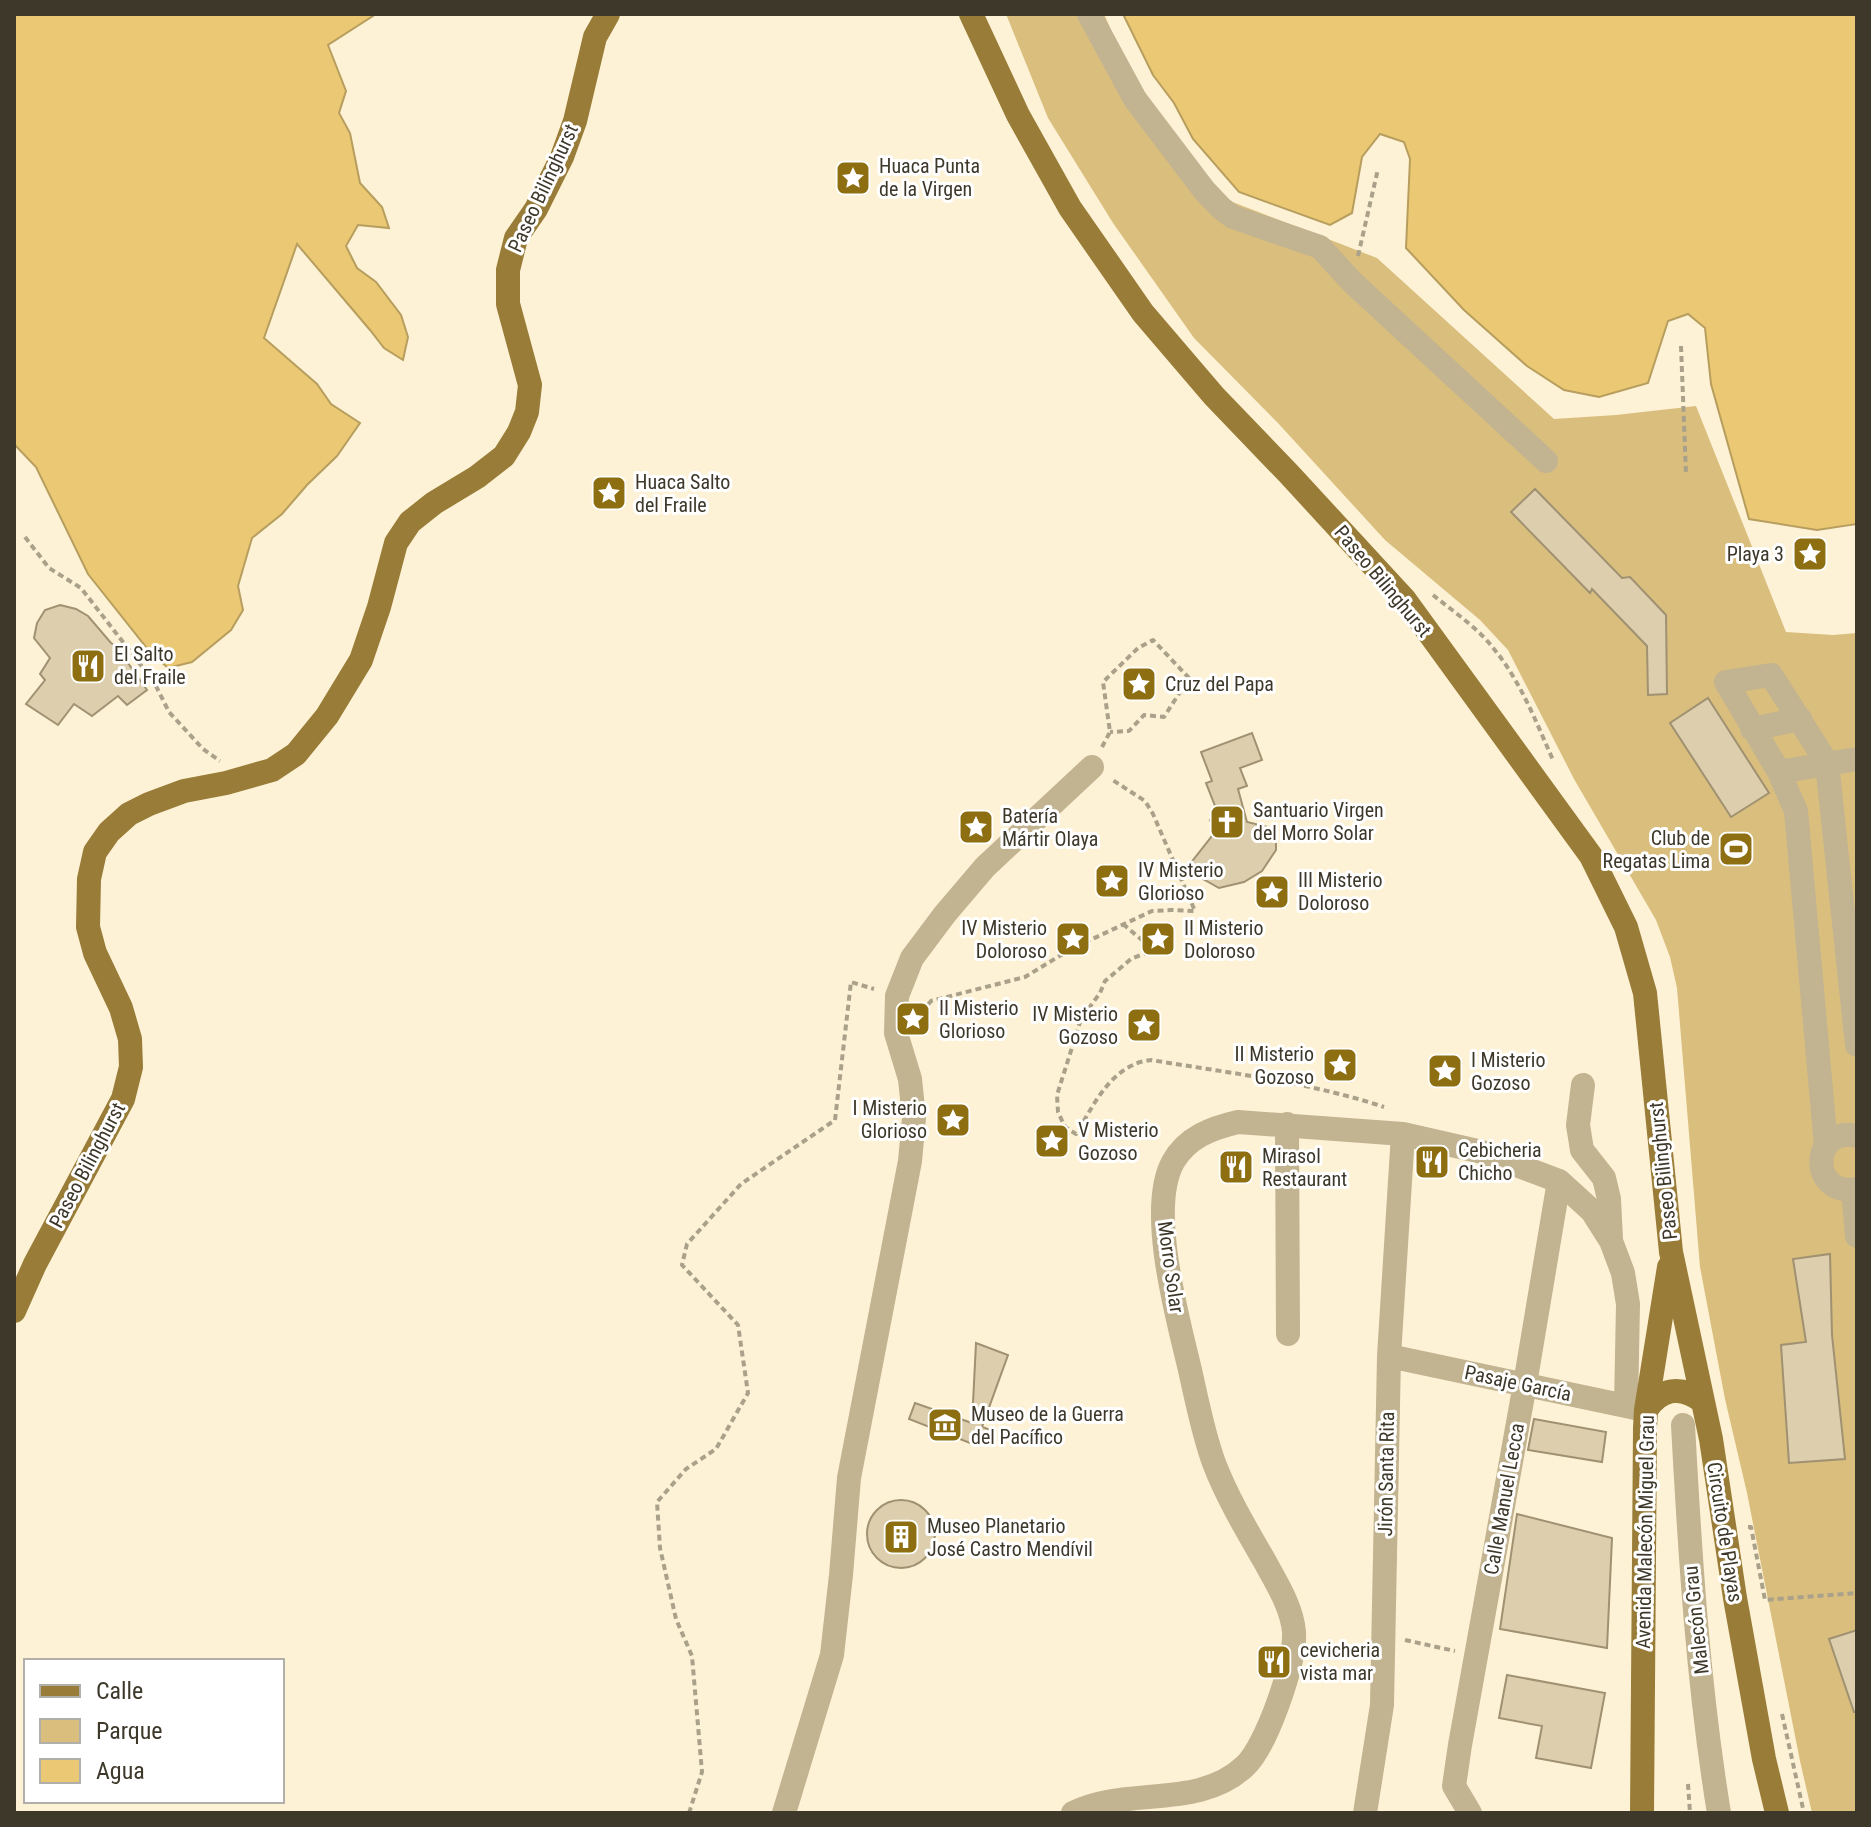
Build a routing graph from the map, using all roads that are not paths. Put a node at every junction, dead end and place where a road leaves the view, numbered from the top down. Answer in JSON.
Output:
{"nodes":[{"id":1,"x":608,"y":14,"type":"edge"},
{"id":2,"x":971,"y":14,"type":"edge"},
{"id":3,"x":1089,"y":14,"type":"edge"},
{"id":4,"x":1546,"y":461,"type":"dead end"},
{"id":5,"x":1800,"y":719,"type":"junction"},
{"id":6,"x":1752,"y":729,"type":"junction"},
{"id":7,"x":1857,"y":759,"type":"edge"},
{"id":8,"x":1827,"y":763,"type":"junction"},
{"id":9,"x":1092,"y":767,"type":"road end"},
{"id":10,"x":1779,"y":772,"type":"junction"},
{"id":11,"x":1857,"y":1045,"type":"edge"},
{"id":12,"x":1583,"y":1085,"type":"dead end"},
{"id":13,"x":1287,"y":1124,"type":"junction"},
{"id":14,"x":1403,"y":1134,"type":"junction"},
{"id":15,"x":1857,"y":1136,"type":"edge"},
{"id":16,"x":1826,"y":1146,"type":"junction"},
{"id":17,"x":1559,"y":1181,"type":"junction"},
{"id":18,"x":1855,"y":1190,"type":"edge"},
{"id":19,"x":1857,"y":1236,"type":"edge"},
{"id":20,"x":1611,"y":1241,"type":"junction"},
{"id":21,"x":1671,"y":1252,"type":"junction"},
{"id":22,"x":14,"y":1311,"type":"edge"},
{"id":23,"x":1288,"y":1334,"type":"dead end"},
{"id":24,"x":1389,"y":1356,"type":"junction"},
{"id":25,"x":1525,"y":1384,"type":"junction"},
{"id":26,"x":1702,"y":1401,"type":"junction"},
{"id":27,"x":1636,"y":1408,"type":"junction"},
{"id":28,"x":1683,"y":1425,"type":"dead end"},
{"id":29,"x":784,"y":1813,"type":"edge"},
{"id":30,"x":1073,"y":1813,"type":"edge"},
{"id":31,"x":1365,"y":1813,"type":"edge"},
{"id":32,"x":1470,"y":1813,"type":"edge"},
{"id":33,"x":1642,"y":1813,"type":"edge"},
{"id":34,"x":1719,"y":1813,"type":"edge"},
{"id":35,"x":1777,"y":1813,"type":"edge"}],
"edges":[{"from":1,"to":22,"type":"main road","name":"Paseo Bilinghurst"},
{"from":2,"to":21,"type":"main road","name":"Paseo Bilinghurst"},
{"from":3,"to":4,"type":"street"},
{"from":5,"to":6,"type":"street"},
{"from":5,"to":6,"type":"street"},
{"from":5,"to":8,"type":"street"},
{"from":6,"to":10,"type":"street"},
{"from":7,"to":8,"type":"street"},
{"from":8,"to":10,"type":"street"},
{"from":8,"to":11,"type":"street"},
{"from":9,"to":29,"type":"street"},
{"from":10,"to":16,"type":"street"},
{"from":12,"to":20,"type":"street"},
{"from":13,"to":14,"type":"street","name":"Morro Solar"},
{"from":13,"to":23,"type":"street"},
{"from":13,"to":30,"type":"street","name":"Morro Solar"},
{"from":14,"to":17,"type":"street","name":"Morro Solar"},
{"from":14,"to":24,"type":"street","name":"Jirón Santa Rita"},
{"from":15,"to":16,"type":"street"},
{"from":16,"to":18,"type":"street"},
{"from":17,"to":20,"type":"street","name":"Morro Solar"},
{"from":17,"to":25,"type":"street","name":"Calle Manuel Lecca"},
{"from":18,"to":19,"type":"street"},
{"from":20,"to":27,"type":"street","name":"Morro Solar"},
{"from":21,"to":26,"type":"main road","name":"Circuito de Playas"},
{"from":21,"to":27,"type":"main road","name":"Avenida Malecón Miguel Grau"},
{"from":24,"to":25,"type":"street","name":"Pasaje García"},
{"from":24,"to":31,"type":"street","name":"Jirón Santa Rita"},
{"from":25,"to":27,"type":"street","name":"Pasaje García"},
{"from":25,"to":32,"type":"street","name":"Calle Manuel Lecca"},
{"from":26,"to":27,"type":"main road"},
{"from":26,"to":35,"type":"main road","name":"Circuito de Playas"},
{"from":27,"to":33,"type":"main road","name":"Avenida Malecón Miguel Grau"},
{"from":28,"to":34,"type":"street","name":"Malecón Grau"}]}
